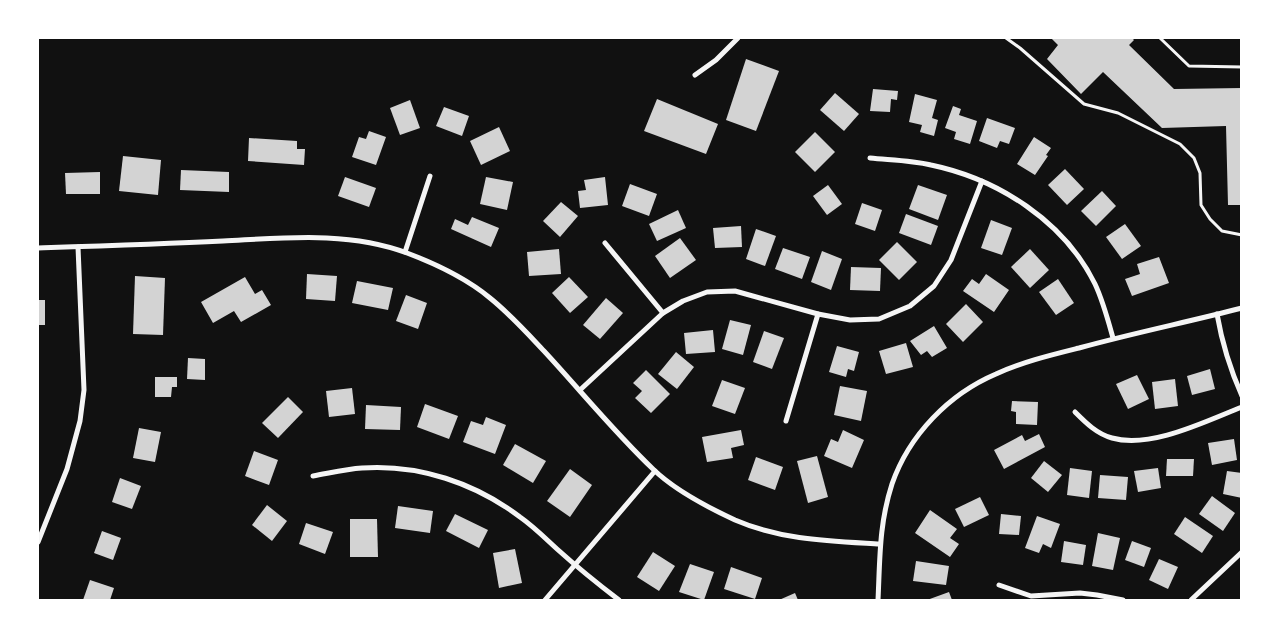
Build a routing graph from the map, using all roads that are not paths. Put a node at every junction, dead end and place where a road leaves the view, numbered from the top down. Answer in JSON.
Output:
{"nodes":[{"id":1,"x":738,"y":38,"type":"edge"},
{"id":2,"x":1006,"y":38,"type":"edge"},
{"id":3,"x":1160,"y":38,"type":"edge"},
{"id":4,"x":1242,"y":67,"type":"edge"},
{"id":5,"x":695,"y":75,"type":"dead end"},
{"id":6,"x":870,"y":158,"type":"dead end"},
{"id":7,"x":430,"y":176,"type":"dead end"},
{"id":8,"x":982,"y":181,"type":"junction"},
{"id":9,"x":1242,"y":235,"type":"edge"},
{"id":10,"x":605,"y":243,"type":"dead end"},
{"id":11,"x":78,"y":247,"type":"junction"},
{"id":12,"x":38,"y":248,"type":"edge"},
{"id":13,"x":405,"y":252,"type":"junction"},
{"id":14,"x":1242,"y":308,"type":"edge"},
{"id":15,"x":663,"y":313,"type":"junction"},
{"id":16,"x":818,"y":314,"type":"junction"},
{"id":17,"x":1217,"y":314,"type":"junction"},
{"id":18,"x":1113,"y":338,"type":"junction"},
{"id":19,"x":580,"y":390,"type":"junction"},
{"id":20,"x":1242,"y":396,"type":"edge"},
{"id":21,"x":1242,"y":407,"type":"edge"},
{"id":22,"x":1075,"y":412,"type":"dead end"},
{"id":23,"x":786,"y":421,"type":"dead end"},
{"id":24,"x":655,"y":471,"type":"junction"},
{"id":25,"x":313,"y":476,"type":"dead end"},
{"id":26,"x":38,"y":542,"type":"edge"},
{"id":27,"x":880,"y":544,"type":"junction"},
{"id":28,"x":1242,"y":552,"type":"edge"},
{"id":29,"x":574,"y":564,"type":"junction"},
{"id":30,"x":999,"y":585,"type":"dead end"},
{"id":31,"x":545,"y":600,"type":"edge"},
{"id":32,"x":619,"y":600,"type":"edge"},
{"id":33,"x":878,"y":600,"type":"edge"},
{"id":34,"x":1124,"y":600,"type":"edge"},
{"id":35,"x":1191,"y":600,"type":"edge"}],
"edges":[{"from":1,"to":5,"type":"street"},
{"from":2,"to":9,"type":"lane"},
{"from":3,"to":4,"type":"lane"},
{"from":6,"to":8,"type":"street"},
{"from":7,"to":13,"type":"street"},
{"from":8,"to":16,"type":"street"},
{"from":8,"to":18,"type":"street"},
{"from":10,"to":15,"type":"street"},
{"from":11,"to":12,"type":"street"},
{"from":11,"to":13,"type":"street"},
{"from":11,"to":26,"type":"street"},
{"from":13,"to":19,"type":"street"},
{"from":14,"to":17,"type":"street"},
{"from":15,"to":16,"type":"street"},
{"from":15,"to":19,"type":"street"},
{"from":16,"to":23,"type":"street"},
{"from":17,"to":18,"type":"street"},
{"from":17,"to":20,"type":"street"},
{"from":18,"to":27,"type":"street"},
{"from":19,"to":24,"type":"street"},
{"from":21,"to":22,"type":"street"},
{"from":24,"to":27,"type":"street"},
{"from":24,"to":29,"type":"street"},
{"from":25,"to":29,"type":"street"},
{"from":27,"to":33,"type":"street"},
{"from":28,"to":35,"type":"street"},
{"from":29,"to":31,"type":"street"},
{"from":29,"to":32,"type":"street"},
{"from":30,"to":34,"type":"street"}]}
